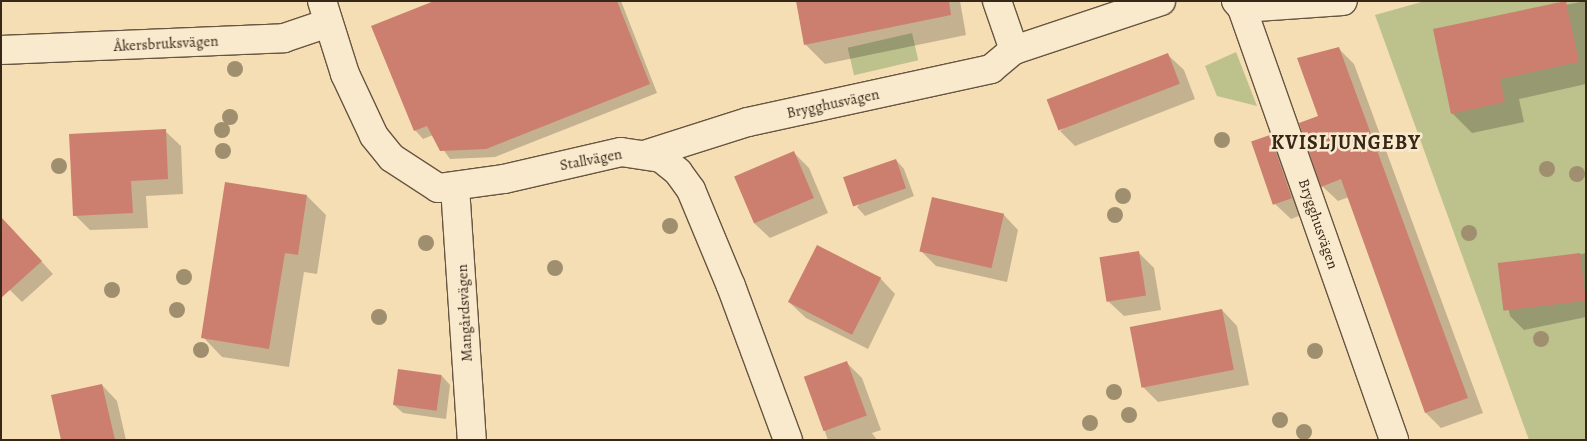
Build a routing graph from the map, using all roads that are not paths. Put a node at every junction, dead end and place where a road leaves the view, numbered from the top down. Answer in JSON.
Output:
{"nodes":[{"id":1,"x":997,"y":1,"type":"edge"},
{"id":2,"x":1161,"y":1,"type":"edge"},
{"id":3,"x":1343,"y":1,"type":"edge"},
{"id":4,"x":1239,"y":5,"type":"edge"},
{"id":5,"x":325,"y":12,"type":"edge"},
{"id":6,"x":1,"y":50,"type":"edge"},
{"id":7,"x":1014,"y":50,"type":"junction"},
{"id":8,"x":647,"y":154,"type":"junction"},
{"id":9,"x":455,"y":187,"type":"junction"},
{"id":10,"x":472,"y":440,"type":"edge"},
{"id":11,"x":788,"y":440,"type":"edge"},
{"id":12,"x":1394,"y":440,"type":"edge"}],
"edges":[{"from":1,"to":7,"type":"street"},
{"from":2,"to":7,"type":"street","name":"Brygghusvägen"},
{"from":3,"to":4,"type":"street","name":"Brygghusvägen"},
{"from":4,"to":12,"type":"street","name":"Brygghusvägen"},
{"from":5,"to":6,"type":"street","name":"Åkersbruksvägen"},
{"from":5,"to":9,"type":"street","name":"Stallvägen"},
{"from":7,"to":8,"type":"street","name":"Brygghusvägen"},
{"from":8,"to":9,"type":"street","name":"Stallvägen"},
{"from":8,"to":11,"type":"street","name":"Stallvägen"},
{"from":9,"to":10,"type":"street","name":"Mangårdsvägen"}]}
